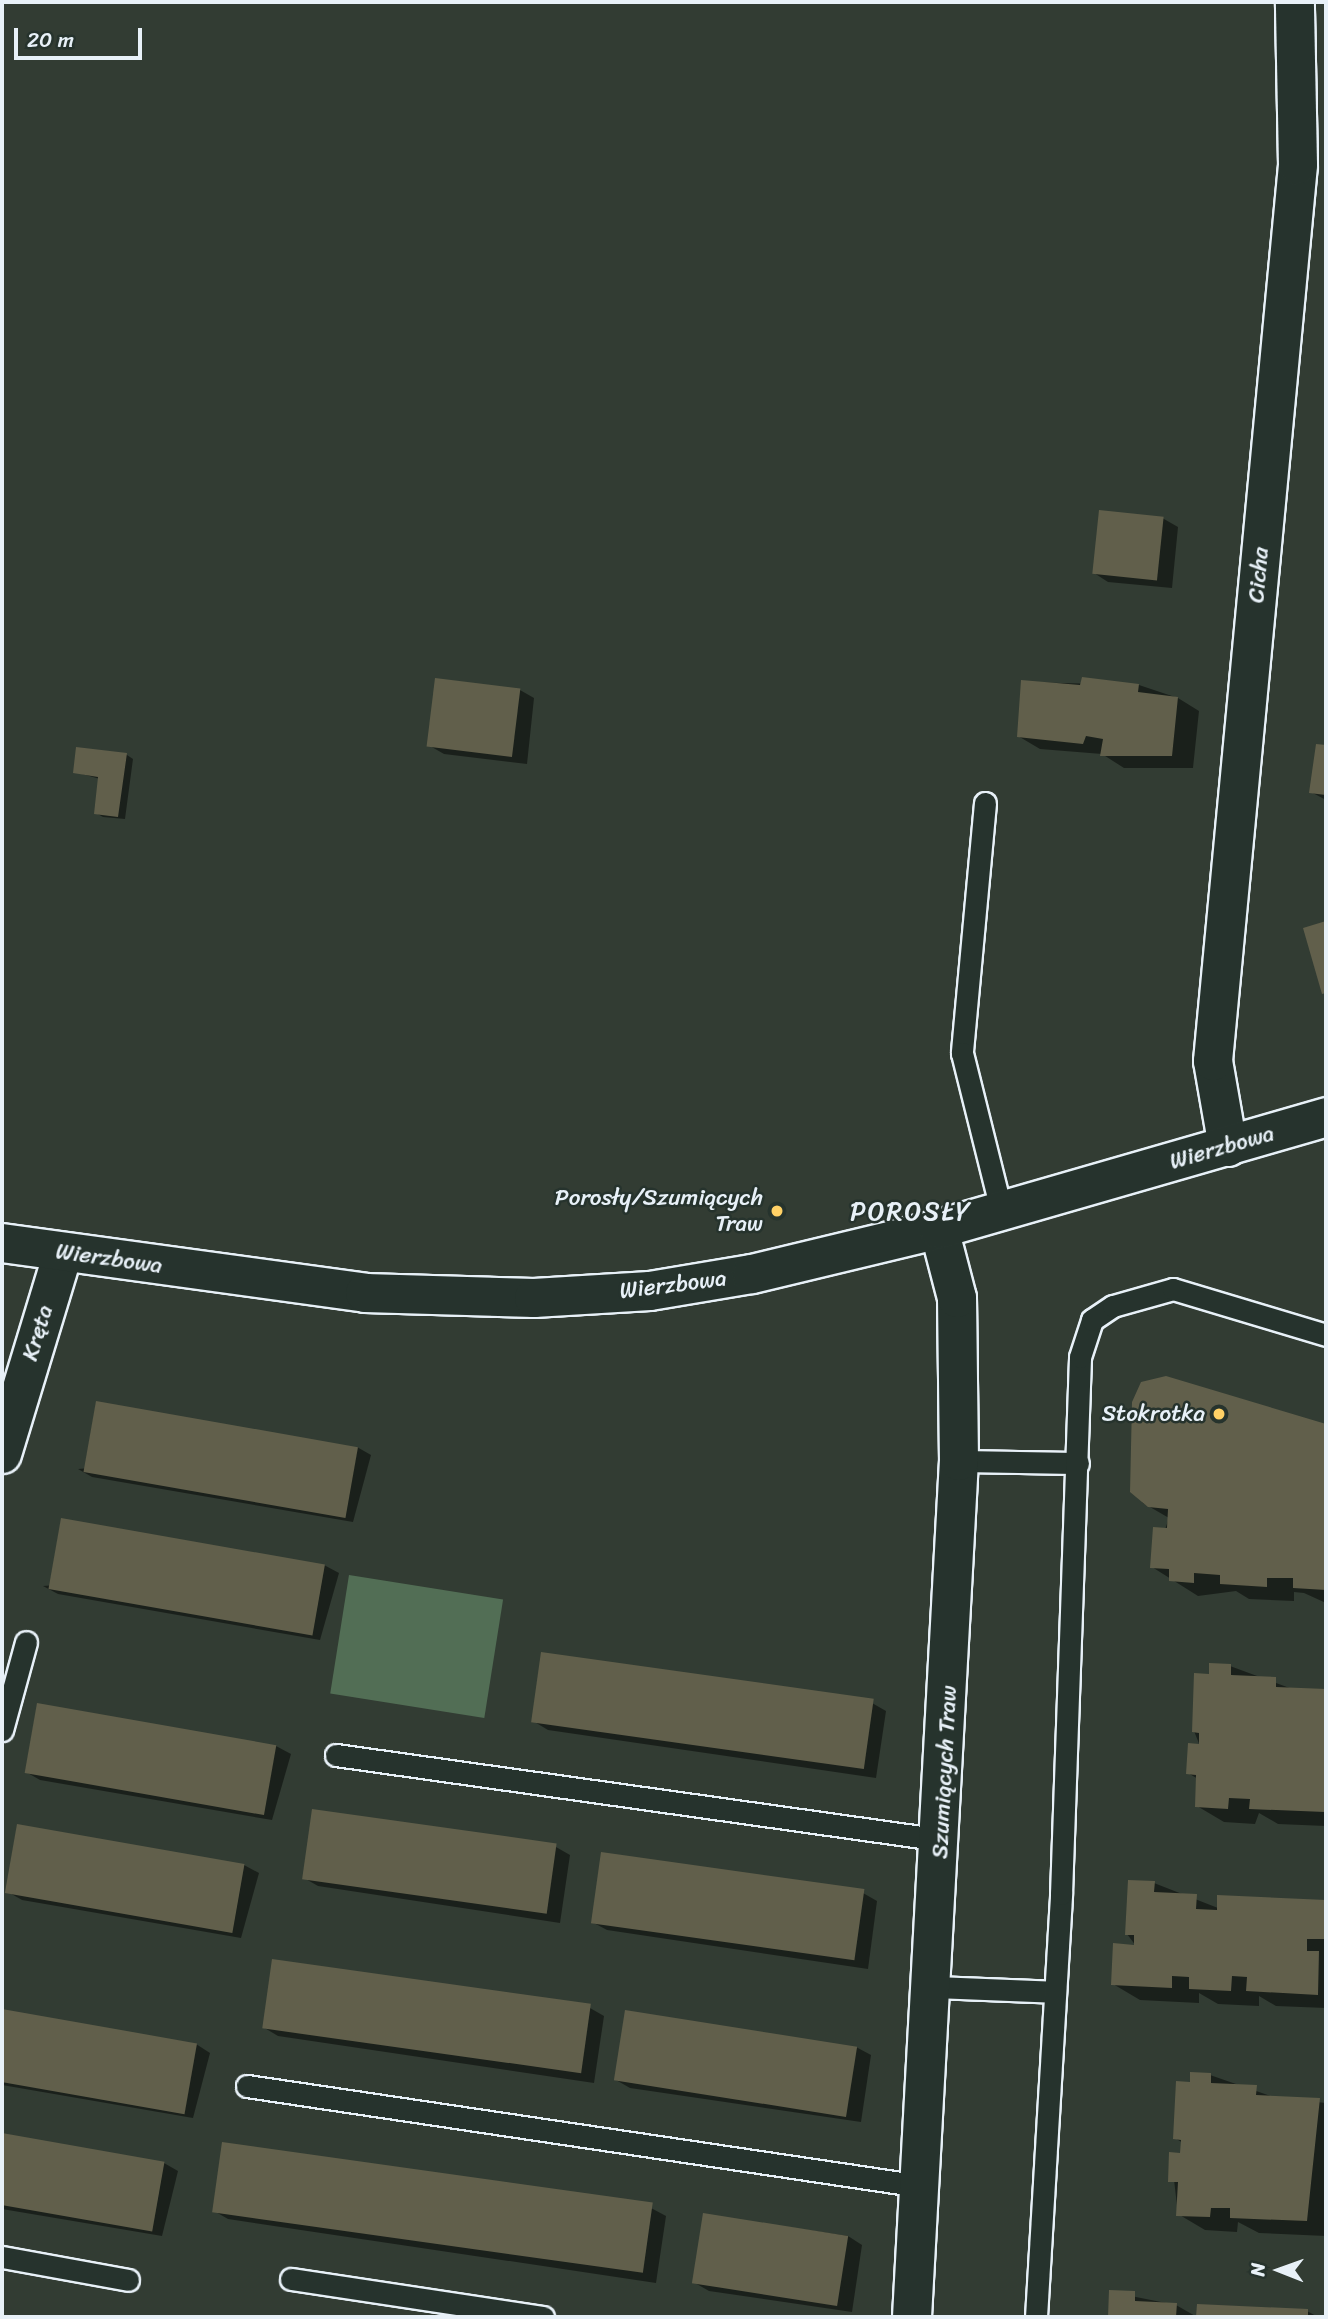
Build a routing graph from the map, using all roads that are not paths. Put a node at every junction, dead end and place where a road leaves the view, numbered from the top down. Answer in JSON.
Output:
{"nodes":[{"id":1,"x":1295,"y":2,"type":"edge"},
{"id":2,"x":1312,"y":167,"type":"edge"},
{"id":3,"x":985,"y":803,"type":"dead end"},
{"id":4,"x":1326,"y":1120,"type":"edge"},
{"id":5,"x":1228,"y":1147,"type":"junction"},
{"id":6,"x":1001,"y":1210,"type":"junction"},
{"id":7,"x":939,"y":1229,"type":"junction"},
{"id":8,"x":2,"y":1243,"type":"edge"},
{"id":9,"x":63,"y":1253,"type":"junction"},
{"id":10,"x":1326,"y":1335,"type":"edge"},
{"id":11,"x":2,"y":1454,"type":"edge"},
{"id":12,"x":959,"y":1461,"type":"junction"},
{"id":13,"x":1078,"y":1463,"type":"junction"},
{"id":14,"x":26,"y":1642,"type":"dead end"},
{"id":15,"x":2,"y":1730,"type":"edge"},
{"id":16,"x":336,"y":1755,"type":"dead end"},
{"id":17,"x":942,"y":1840,"type":"junction"},
{"id":18,"x":933,"y":1987,"type":"junction"},
{"id":19,"x":1055,"y":1992,"type":"junction"},
{"id":20,"x":247,"y":2086,"type":"dead end"},
{"id":21,"x":921,"y":2186,"type":"junction"},
{"id":22,"x":2,"y":2257,"type":"edge"},
{"id":23,"x":291,"y":2279,"type":"dead end"},
{"id":24,"x":128,"y":2280,"type":"dead end"},
{"id":25,"x":543,"y":2317,"type":"edge"},
{"id":26,"x":912,"y":2317,"type":"edge"},
{"id":27,"x":1036,"y":2317,"type":"edge"}],
"edges":[{"from":1,"to":2,"type":"street","name":"Cicha"},
{"from":2,"to":5,"type":"street","name":"Cicha"},
{"from":3,"to":6,"type":"lane"},
{"from":4,"to":5,"type":"street","name":"Wierzbowa"},
{"from":5,"to":6,"type":"street","name":"Wierzbowa"},
{"from":6,"to":7,"type":"street","name":"Wierzbowa"},
{"from":7,"to":9,"type":"street","name":"Wierzbowa"},
{"from":7,"to":12,"type":"street","name":"Szumiących Traw"},
{"from":8,"to":9,"type":"street","name":"Wierzbowa"},
{"from":9,"to":11,"type":"street","name":"Kręta"},
{"from":10,"to":13,"type":"lane"},
{"from":12,"to":13,"type":"lane"},
{"from":12,"to":17,"type":"street","name":"Szumiących Traw"},
{"from":13,"to":19,"type":"lane"},
{"from":14,"to":15,"type":"lane"},
{"from":16,"to":17,"type":"lane"},
{"from":17,"to":18,"type":"street","name":"Szumiących Traw"},
{"from":18,"to":19,"type":"lane"},
{"from":18,"to":21,"type":"street","name":"Szumiących Traw"},
{"from":19,"to":27,"type":"lane"},
{"from":20,"to":21,"type":"lane"},
{"from":21,"to":26,"type":"street","name":"Szumiących Traw"},
{"from":22,"to":24,"type":"lane"},
{"from":23,"to":25,"type":"lane"}]}
